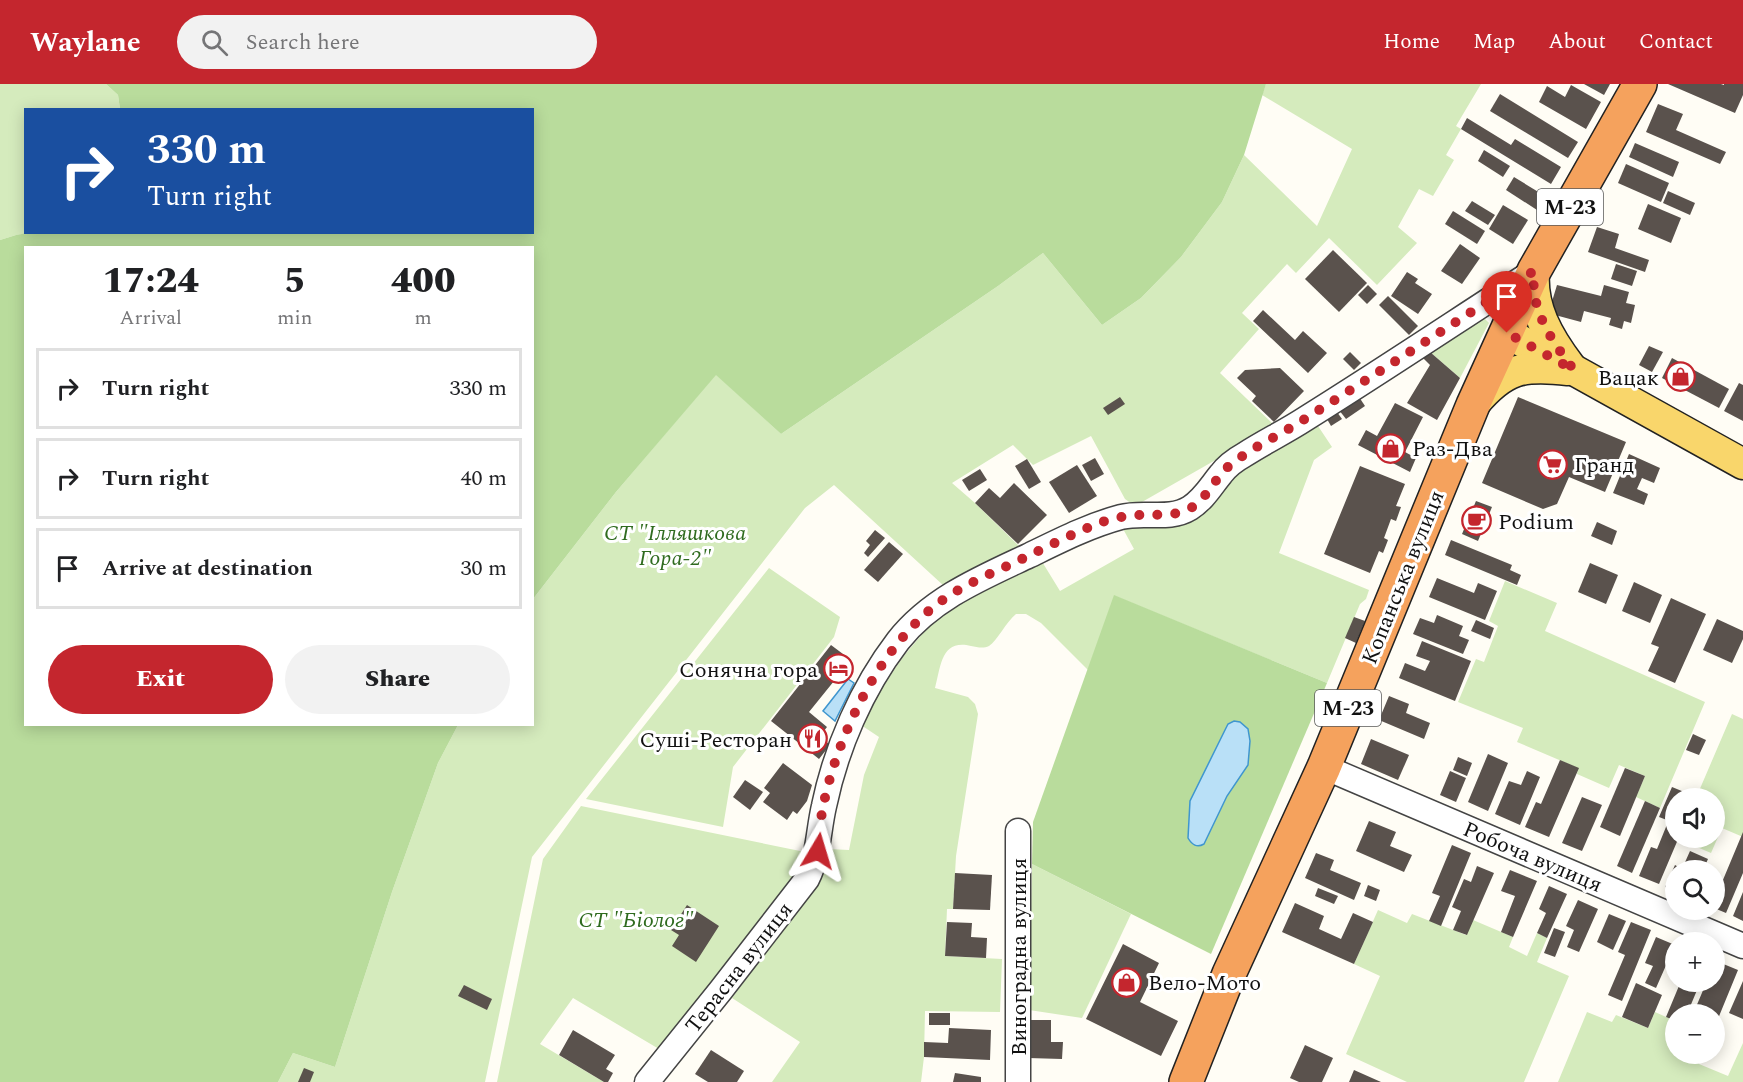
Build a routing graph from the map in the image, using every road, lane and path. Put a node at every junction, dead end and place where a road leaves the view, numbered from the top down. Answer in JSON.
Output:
{"nodes":[{"id":1,"x":1640,"y":84,"type":"edge"},
{"id":2,"x":1534,"y":271,"type":"junction"},
{"id":3,"x":1507,"y":333,"type":"junction"},
{"id":4,"x":1574,"y":370,"type":"junction"},
{"id":5,"x":1473,"y":405,"type":"junction"},
{"id":6,"x":1743,"y":464,"type":"edge"},
{"id":7,"x":1323,"y":766,"type":"junction"},
{"id":8,"x":1018,"y":831,"type":"dead end"},
{"id":9,"x":1743,"y":946,"type":"edge"},
{"id":10,"x":647,"y":1082,"type":"edge"},
{"id":11,"x":1018,"y":1082,"type":"edge"},
{"id":12,"x":1186,"y":1082,"type":"edge"}],
"edges":[{"from":1,"to":2,"type":"highway","name":"Копанська вулиця","number":"М-23"},
{"from":2,"to":3,"type":"highway","name":"Копанська вулиця","number":"М-23"},
{"from":2,"to":4,"type":"main road"},
{"from":2,"to":10,"type":"street","name":"Терасна вулиця"},
{"from":3,"to":4,"type":"main road"},
{"from":3,"to":5,"type":"highway","name":"Копанська вулиця","number":"М-23"},
{"from":4,"to":5,"type":"main road"},
{"from":4,"to":6,"type":"main road"},
{"from":5,"to":7,"type":"highway","name":"Копанська вулиця","number":"М-23"},
{"from":7,"to":9,"type":"street","name":"Робоча вулиця"},
{"from":7,"to":12,"type":"highway","name":"Копанська вулиця","number":"М-23"},
{"from":8,"to":11,"type":"street","name":"Виноградна вулиця"}]}
